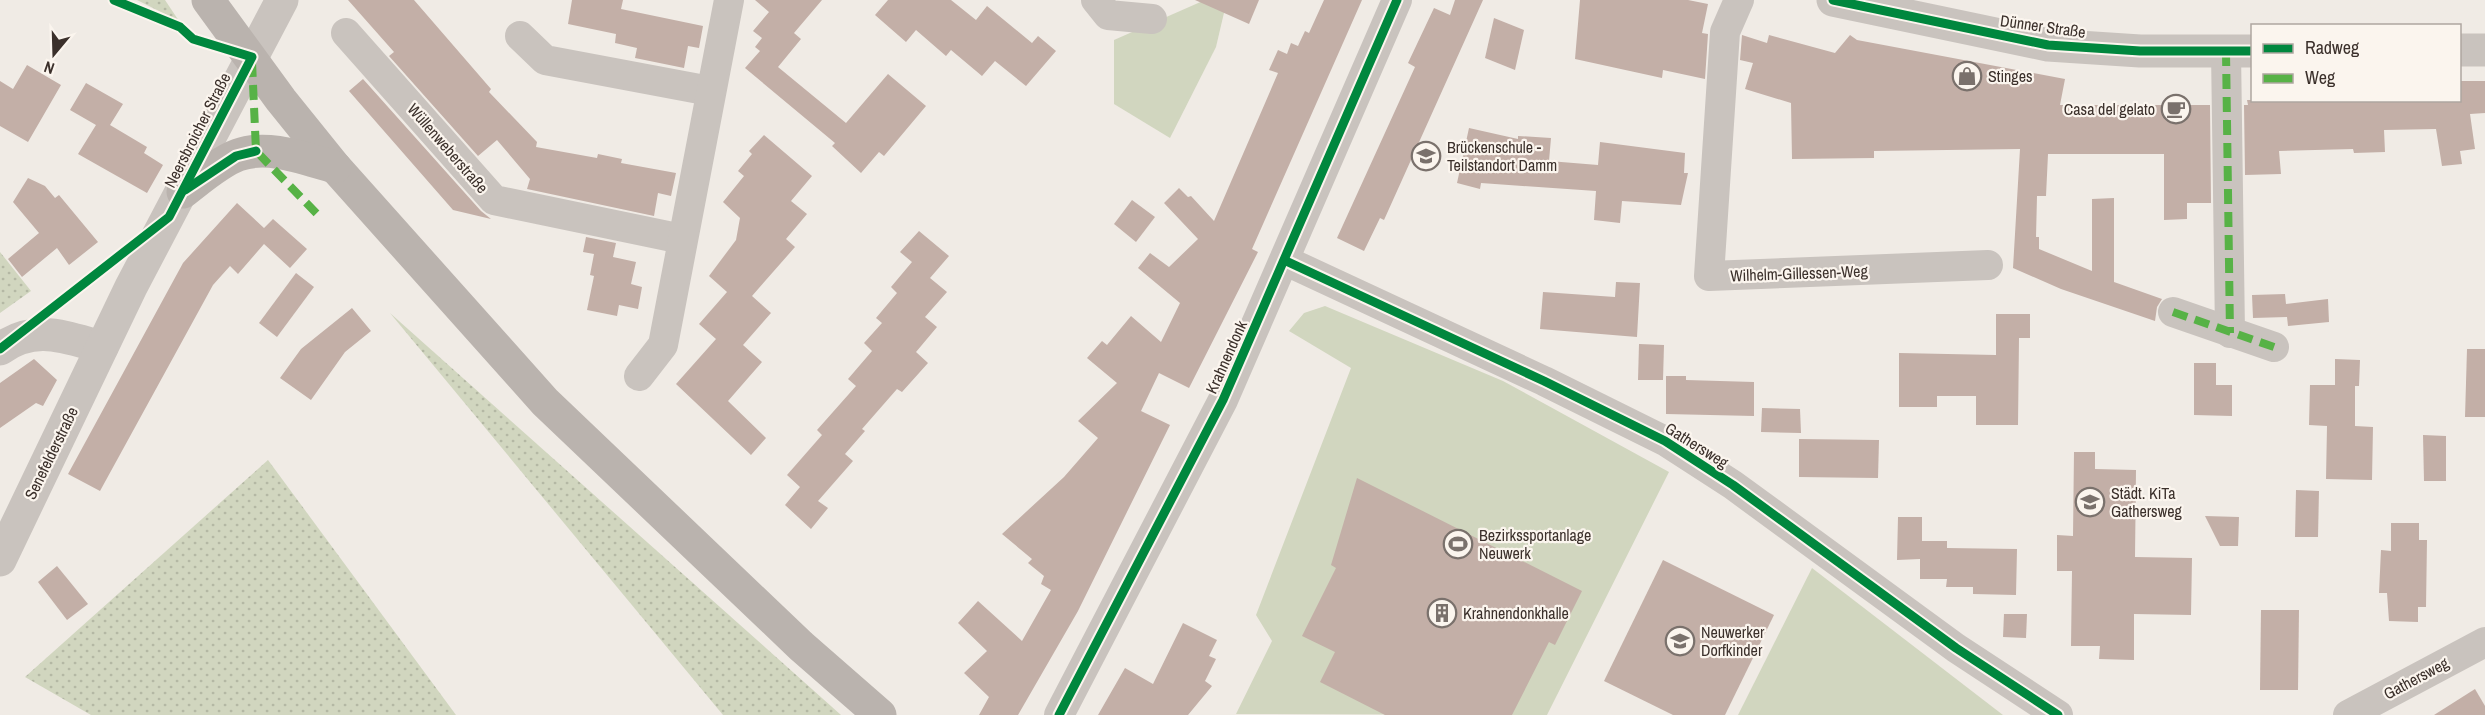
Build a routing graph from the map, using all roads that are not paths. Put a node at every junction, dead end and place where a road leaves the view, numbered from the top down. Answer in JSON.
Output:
{"nodes":[{"id":1,"x":208,"y":0,"type":"edge"},
{"id":2,"x":282,"y":0,"type":"edge"},
{"id":3,"x":729,"y":0,"type":"edge"},
{"id":4,"x":1096,"y":0,"type":"edge"},
{"id":5,"x":1396,"y":0,"type":"edge"},
{"id":6,"x":1739,"y":0,"type":"edge"},
{"id":7,"x":1833,"y":0,"type":"edge"},
{"id":8,"x":1152,"y":19,"type":"dead end"},
{"id":9,"x":346,"y":33,"type":"dead end"},
{"id":10,"x":520,"y":36,"type":"dead end"},
{"id":11,"x":2461,"y":50,"type":"edge"},
{"id":12,"x":2485,"y":50,"type":"edge"},
{"id":13,"x":2239,"y":51,"type":"edge"},
{"id":14,"x":252,"y":57,"type":"junction"},
{"id":15,"x":710,"y":91,"type":"junction"},
{"id":16,"x":335,"y":167,"type":"junction"},
{"id":17,"x":183,"y":192,"type":"junction"},
{"id":18,"x":682,"y":239,"type":"junction"},
{"id":19,"x":1286,"y":261,"type":"junction"},
{"id":20,"x":1988,"y":265,"type":"dead end"},
{"id":21,"x":2173,"y":312,"type":"dead end"},
{"id":22,"x":2229,"y":333,"type":"junction"},
{"id":23,"x":102,"y":347,"type":"junction"},
{"id":24,"x":2274,"y":347,"type":"dead end"},
{"id":25,"x":0,"y":349,"type":"edge"},
{"id":26,"x":639,"y":376,"type":"dead end"},
{"id":27,"x":0,"y":560,"type":"edge"},
{"id":28,"x":2485,"y":642,"type":"edge"},
{"id":29,"x":879,"y":715,"type":"edge"},
{"id":30,"x":1059,"y":715,"type":"edge"},
{"id":31,"x":2058,"y":715,"type":"edge"},
{"id":32,"x":2348,"y":715,"type":"edge"}],
"edges":[{"from":1,"to":14,"type":"main road"},
{"from":2,"to":14,"type":"street","name":"Neersbroicher Straße"},
{"from":3,"to":15,"type":"street"},
{"from":4,"to":8,"type":"street"},
{"from":5,"to":19,"type":"street","name":"Krahnendonk"},
{"from":6,"to":20,"type":"street","name":"Wilhelm-Gillessen-Weg"},
{"from":7,"to":13,"type":"street","name":"Dünner Straße"},
{"from":9,"to":18,"type":"street","name":"Wüllenweberstraße"},
{"from":10,"to":15,"type":"street"},
{"from":11,"to":12,"type":"street"},
{"from":13,"to":22,"type":"street","name":"Dünner Straße"},
{"from":14,"to":16,"type":"main road"},
{"from":14,"to":17,"type":"street","name":"Neersbroicher Straße"},
{"from":15,"to":18,"type":"street"},
{"from":16,"to":17,"type":"main road"},
{"from":16,"to":29,"type":"main road"},
{"from":17,"to":23,"type":"street","name":"Neersbroicher Straße"},
{"from":18,"to":26,"type":"street"},
{"from":19,"to":30,"type":"street","name":"Krahnendonk"},
{"from":19,"to":31,"type":"street","name":"Gathersweg"},
{"from":21,"to":22,"type":"street"},
{"from":22,"to":24,"type":"street"},
{"from":23,"to":25,"type":"street"},
{"from":23,"to":27,"type":"street","name":"Senefelderstraße"},
{"from":28,"to":32,"type":"street","name":"Gathersweg"}]}
